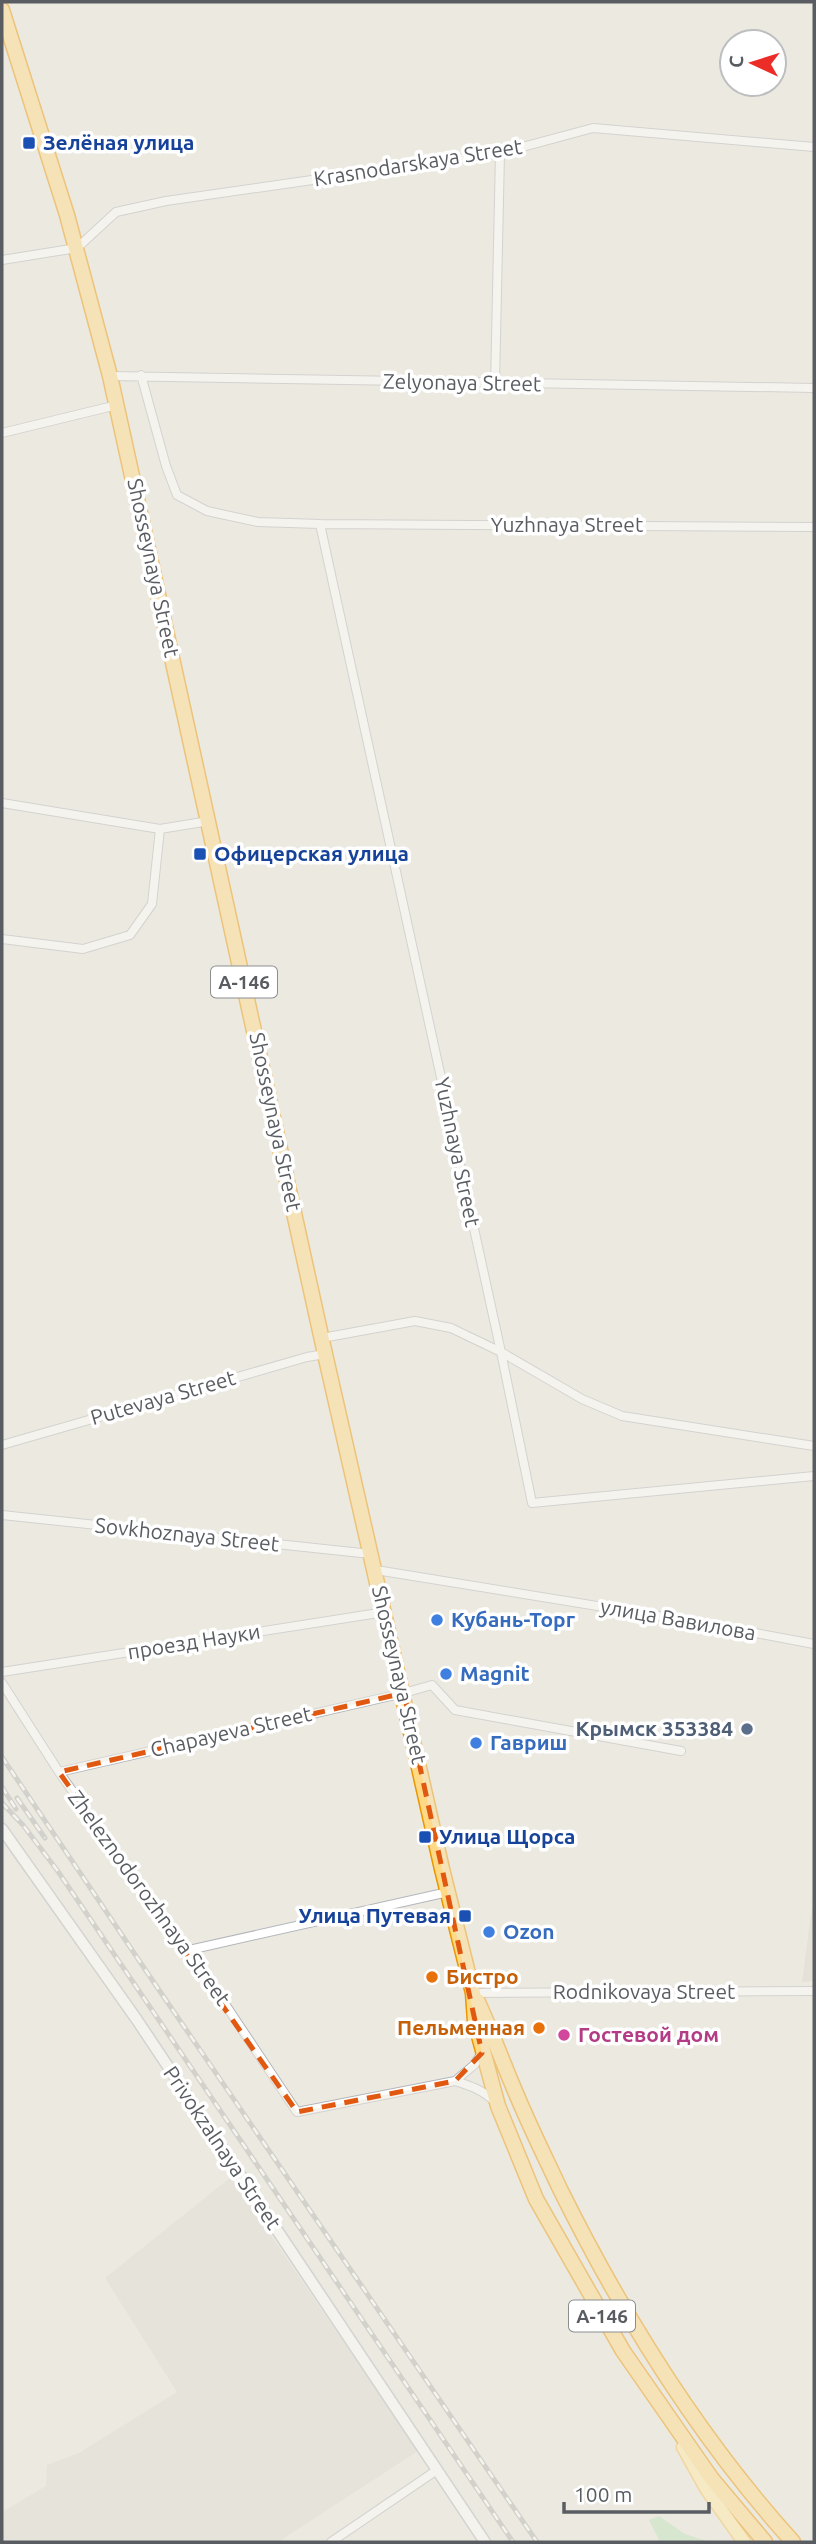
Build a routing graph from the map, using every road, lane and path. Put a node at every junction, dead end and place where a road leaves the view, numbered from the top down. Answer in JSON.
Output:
{"nodes":[{"id":1,"x":2,"y":10,"type":"edge"},
{"id":2,"x":8,"y":50,"type":"edge"},
{"id":3,"x":814,"y":147,"type":"edge"},
{"id":4,"x":500,"y":153,"type":"junction"},
{"id":5,"x":77,"y":248,"type":"junction"},
{"id":6,"x":2,"y":260,"type":"edge"},
{"id":7,"x":141,"y":375,"type":"junction"},
{"id":8,"x":110,"y":376,"type":"junction"},
{"id":9,"x":495,"y":384,"type":"junction"},
{"id":10,"x":814,"y":388,"type":"edge"},
{"id":11,"x":117,"y":405,"type":"junction"},
{"id":12,"x":2,"y":433,"type":"edge"},
{"id":13,"x":320,"y":524,"type":"junction"},
{"id":14,"x":814,"y":527,"type":"edge"},
{"id":15,"x":2,"y":803,"type":"edge"},
{"id":16,"x":208,"y":821,"type":"junction"},
{"id":17,"x":160,"y":829,"type":"junction"},
{"id":18,"x":2,"y":939,"type":"edge"},
{"id":19,"x":322,"y":1338,"type":"junction"},
{"id":20,"x":501,"y":1352,"type":"junction"},
{"id":21,"x":325,"y":1354,"type":"junction"},
{"id":22,"x":2,"y":1445,"type":"edge"},
{"id":23,"x":814,"y":1446,"type":"edge"},
{"id":24,"x":814,"y":1476,"type":"edge"},
{"id":25,"x":2,"y":1515,"type":"edge"},
{"id":26,"x":372,"y":1555,"type":"junction"},
{"id":27,"x":376,"y":1570,"type":"junction"},
{"id":28,"x":385,"y":1612,"type":"junction"},
{"id":29,"x":814,"y":1644,"type":"edge"},
{"id":30,"x":2,"y":1672,"type":"edge"},
{"id":31,"x":2,"y":1684,"type":"edge"},
{"id":32,"x":404,"y":1693,"type":"junction"},
{"id":33,"x":681,"y":1751,"type":"dead end"},
{"id":34,"x":59,"y":1772,"type":"junction"},
{"id":35,"x":2,"y":1829,"type":"edge"},
{"id":36,"x":448,"y":1892,"type":"junction"},
{"id":37,"x":190,"y":1950,"type":"junction"},
{"id":38,"x":814,"y":1991,"type":"edge"},
{"id":39,"x":473,"y":1993,"type":"junction"},
{"id":40,"x":482,"y":2053,"type":"junction"},
{"id":41,"x":455,"y":2081,"type":"junction"},
{"id":42,"x":498,"y":2106,"type":"junction"},
{"id":43,"x":660,"y":2408,"type":"junction"},
{"id":44,"x":437,"y":2470,"type":"junction"},
{"id":45,"x":331,"y":2542,"type":"edge"},
{"id":46,"x":485,"y":2542,"type":"edge"},
{"id":47,"x":744,"y":2542,"type":"edge"},
{"id":48,"x":765,"y":2542,"type":"edge"},
{"id":49,"x":793,"y":2542,"type":"edge"}],
"edges":[{"from":1,"to":2,"type":"highway","name":"Shosseynaya Street","number":"А-146"},
{"from":2,"to":5,"type":"highway","name":"Shosseynaya Street","number":"А-146"},
{"from":3,"to":4,"type":"street","name":"Krasnodarskaya Street"},
{"from":4,"to":5,"type":"street","name":"Krasnodarskaya Street"},
{"from":4,"to":9,"type":"street"},
{"from":5,"to":6,"type":"street"},
{"from":5,"to":8,"type":"highway","name":"Shosseynaya Street","number":"А-146"},
{"from":7,"to":8,"type":"street","name":"Zelyonaya Street"},
{"from":7,"to":9,"type":"street","name":"Zelyonaya Street"},
{"from":7,"to":13,"type":"street","name":"Yuzhnaya Street"},
{"from":8,"to":11,"type":"highway","name":"Shosseynaya Street","number":"А-146"},
{"from":9,"to":10,"type":"street","name":"Zelyonaya Street"},
{"from":11,"to":12,"type":"street"},
{"from":11,"to":16,"type":"highway","name":"Shosseynaya Street","number":"А-146"},
{"from":13,"to":14,"type":"street","name":"Yuzhnaya Street"},
{"from":13,"to":20,"type":"street","name":"Yuzhnaya Street"},
{"from":15,"to":17,"type":"street"},
{"from":16,"to":17,"type":"street"},
{"from":16,"to":19,"type":"highway","name":"Shosseynaya Street","number":"А-146"},
{"from":17,"to":18,"type":"street"},
{"from":19,"to":20,"type":"street"},
{"from":19,"to":21,"type":"highway","name":"Shosseynaya Street","number":"А-146"},
{"from":20,"to":23,"type":"street"},
{"from":20,"to":24,"type":"street","name":"Yuzhnaya Street"},
{"from":21,"to":22,"type":"street","name":"Putevaya Street"},
{"from":21,"to":26,"type":"highway","name":"Shosseynaya Street","number":"А-146"},
{"from":25,"to":26,"type":"street","name":"Sovkhoznaya Street"},
{"from":26,"to":27,"type":"highway","name":"Shosseynaya Street","number":"А-146"},
{"from":27,"to":28,"type":"highway","name":"Shosseynaya Street","number":"А-146"},
{"from":27,"to":29,"type":"street","name":"улица Вавилова"},
{"from":28,"to":30,"type":"street","name":"проезд Науки"},
{"from":28,"to":32,"type":"highway","name":"Shosseynaya Street","number":"А-146"},
{"from":31,"to":34,"type":"street","name":"Zheleznodorozhnaya Street"},
{"from":32,"to":33,"type":"street","name":"Chapayeva Street"},
{"from":32,"to":34,"type":"street","name":"Chapayeva Street"},
{"from":32,"to":36,"type":"highway","name":"Shosseynaya Street","number":"А-146"},
{"from":34,"to":37,"type":"street","name":"Zheleznodorozhnaya Street"},
{"from":35,"to":44,"type":"main road","name":"Privokzalnaya Street"},
{"from":36,"to":37,"type":"street"},
{"from":36,"to":39,"type":"highway","name":"Shosseynaya Street","number":"А-146"},
{"from":37,"to":41,"type":"street","name":"Zheleznodorozhnaya Street"},
{"from":38,"to":39,"type":"street","name":"Rodnikovaya Street"},
{"from":39,"to":40,"type":"highway","number":"А-146"},
{"from":39,"to":49,"type":"highway","number":"А-146"},
{"from":40,"to":41,"type":"street"},
{"from":40,"to":42,"type":"highway","number":"А-146"},
{"from":41,"to":42,"type":"street"},
{"from":42,"to":43,"type":"highway","number":"А-146"},
{"from":43,"to":47,"type":"main road","number":"А-146"},
{"from":43,"to":48,"type":"highway","number":"А-146"},
{"from":44,"to":45,"type":"street"},
{"from":44,"to":46,"type":"main road","name":"Privokzalnaya Street"}]}
